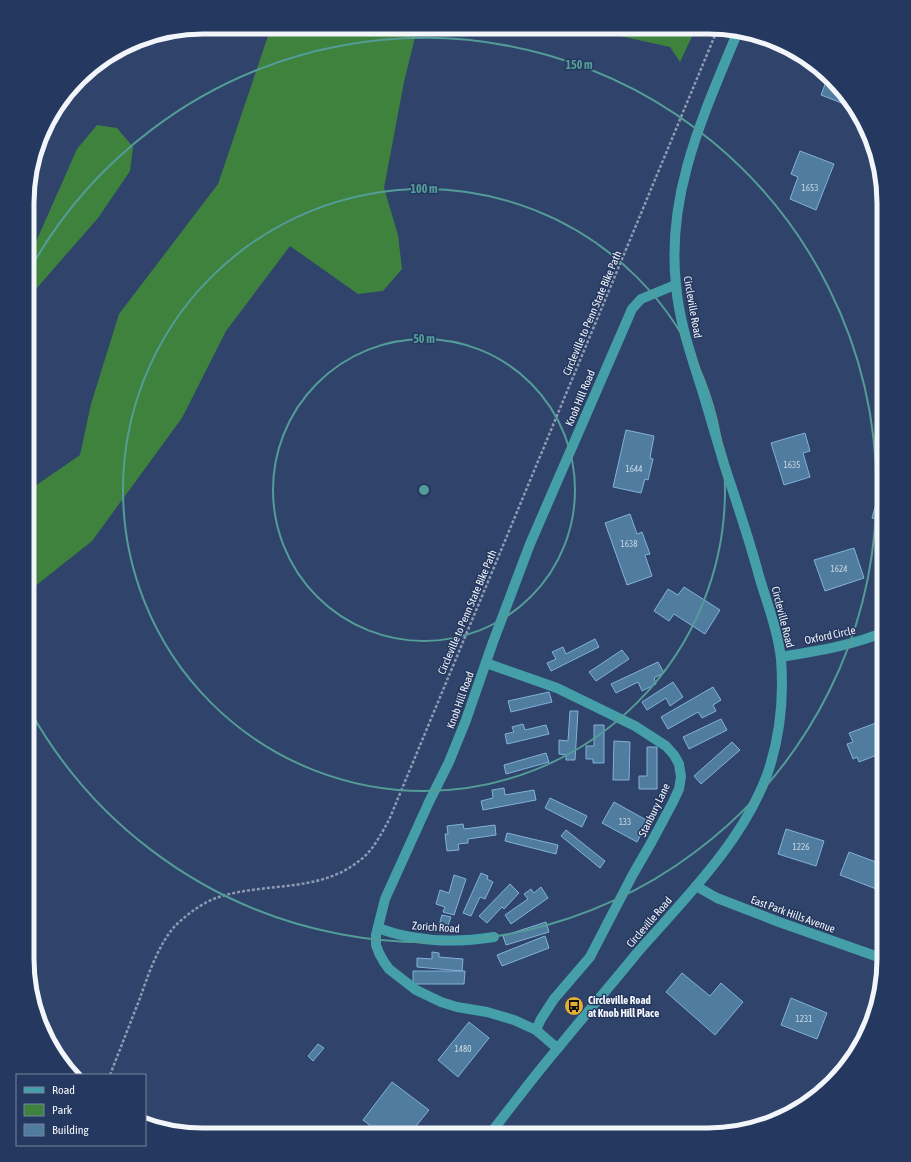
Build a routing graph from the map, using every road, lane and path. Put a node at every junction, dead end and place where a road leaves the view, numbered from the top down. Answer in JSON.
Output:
{"nodes":[{"id":1,"x":716,"y":34,"type":"edge"},
{"id":2,"x":736,"y":36,"type":"edge"},
{"id":3,"x":676,"y":285,"type":"junction"},
{"id":4,"x":877,"y":635,"type":"edge"},
{"id":5,"x":781,"y":658,"type":"junction"},
{"id":6,"x":486,"y":663,"type":"junction"},
{"id":7,"x":696,"y":886,"type":"junction"},
{"id":8,"x":378,"y":928,"type":"junction"},
{"id":9,"x":494,"y":937,"type":"dead end"},
{"id":10,"x":877,"y":957,"type":"edge"},
{"id":11,"x":536,"y":1030,"type":"junction"},
{"id":12,"x":557,"y":1048,"type":"junction"},
{"id":13,"x":110,"y":1074,"type":"edge"},
{"id":14,"x":494,"y":1128,"type":"edge"}],
"edges":[{"from":1,"to":13,"type":"path","name":"Circleville to Penn State Bike Path"},
{"from":2,"to":3,"type":"street","name":"Circleville Road"},
{"from":3,"to":5,"type":"street","name":"Circleville Road"},
{"from":3,"to":6,"type":"street","name":"Knob Hill Road"},
{"from":4,"to":5,"type":"street","name":"Oxford Circle"},
{"from":5,"to":7,"type":"street","name":"Circleville Road"},
{"from":6,"to":8,"type":"street","name":"Knob Hill Road"},
{"from":6,"to":11,"type":"street","name":"Stanbury Lane"},
{"from":7,"to":10,"type":"street","name":"East Park Hills Avenue"},
{"from":7,"to":12,"type":"street","name":"Circleville Road"},
{"from":8,"to":9,"type":"street","name":"Zorich Road"},
{"from":8,"to":11,"type":"street","name":"Knob Hill Road"},
{"from":11,"to":12,"type":"street","name":"Knob Hill Road"},
{"from":12,"to":14,"type":"street","name":"Circleville Road"}]}
